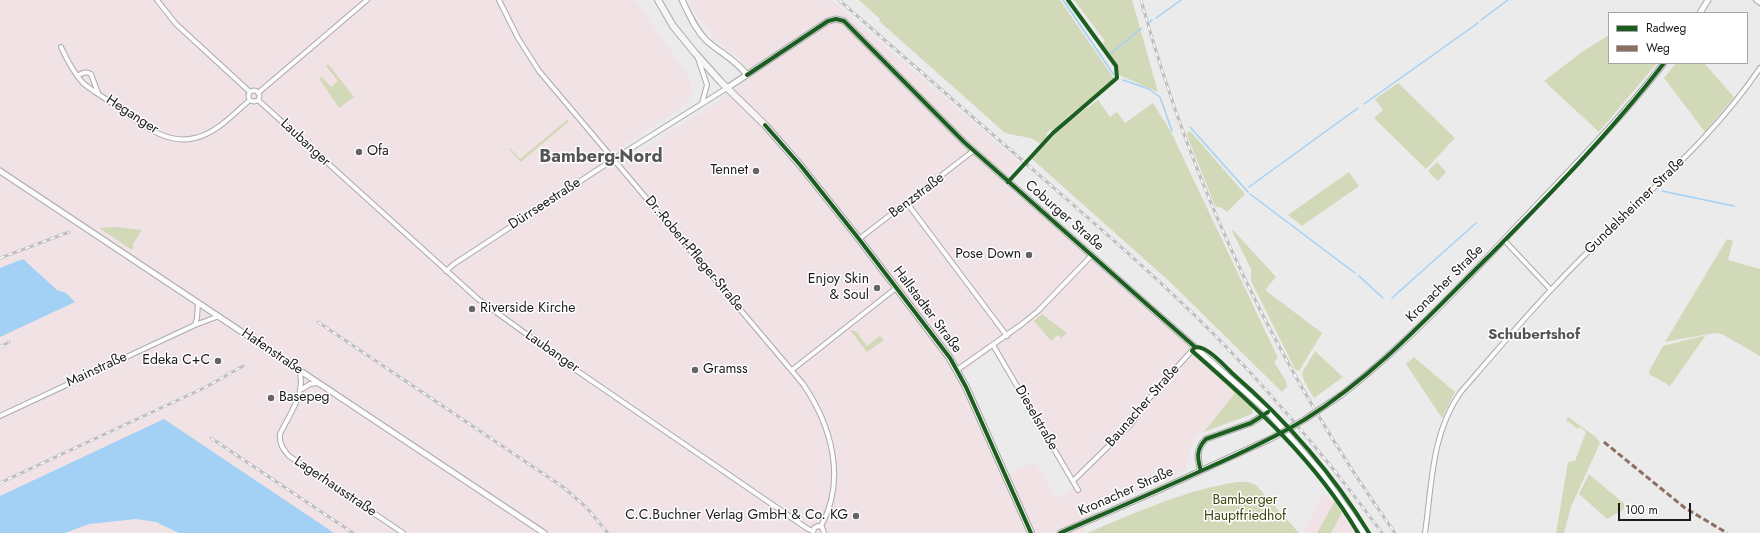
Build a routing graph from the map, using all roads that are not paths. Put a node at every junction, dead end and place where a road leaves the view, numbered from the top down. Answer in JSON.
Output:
{"nodes":[{"id":1,"x":157,"y":0,"type":"edge"},
{"id":2,"x":367,"y":0,"type":"edge"},
{"id":3,"x":499,"y":0,"type":"edge"},
{"id":4,"x":658,"y":0,"type":"edge"},
{"id":5,"x":682,"y":0,"type":"edge"},
{"id":6,"x":1708,"y":0,"type":"edge"},
{"id":7,"x":1756,"y":0,"type":"edge"},
{"id":8,"x":1760,"y":3,"type":"edge"},
{"id":9,"x":1701,"y":12,"type":"edge"},
{"id":10,"x":61,"y":47,"type":"dead end"},
{"id":11,"x":698,"y":57,"type":"junction"},
{"id":12,"x":1663,"y":64,"type":"edge"},
{"id":13,"x":1760,"y":68,"type":"edge"},
{"id":14,"x":747,"y":75,"type":"junction"},
{"id":15,"x":78,"y":76,"type":"junction"},
{"id":16,"x":727,"y":88,"type":"junction"},
{"id":17,"x":250,"y":92,"type":"junction"},
{"id":18,"x":98,"y":93,"type":"junction"},
{"id":19,"x":258,"y":93,"type":"junction"},
{"id":20,"x":250,"y":100,"type":"junction"},
{"id":21,"x":258,"y":100,"type":"junction"},
{"id":22,"x":702,"y":103,"type":"junction"},
{"id":23,"x":973,"y":151,"type":"junction"},
{"id":24,"x":614,"y":160,"type":"junction"},
{"id":25,"x":0,"y":171,"type":"edge"},
{"id":26,"x":907,"y":203,"type":"junction"},
{"id":27,"x":859,"y":239,"type":"junction"},
{"id":28,"x":1504,"y":240,"type":"junction"},
{"id":29,"x":1092,"y":255,"type":"junction"},
{"id":30,"x":446,"y":271,"type":"junction"},
{"id":31,"x":896,"y":288,"type":"junction"},
{"id":32,"x":1551,"y":290,"type":"junction"},
{"id":33,"x":198,"y":303,"type":"junction"},
{"id":34,"x":219,"y":316,"type":"junction"},
{"id":35,"x":195,"y":325,"type":"junction"},
{"id":36,"x":1007,"y":336,"type":"junction"},
{"id":37,"x":993,"y":345,"type":"junction"},
{"id":38,"x":1195,"y":347,"type":"junction"},
{"id":39,"x":299,"y":370,"type":"junction"},
{"id":40,"x":792,"y":370,"type":"junction"},
{"id":41,"x":957,"y":370,"type":"junction"},
{"id":42,"x":318,"y":383,"type":"junction"},
{"id":43,"x":301,"y":389,"type":"junction"},
{"id":44,"x":1268,"y":412,"type":"junction"},
{"id":45,"x":0,"y":416,"type":"edge"},
{"id":46,"x":1201,"y":471,"type":"junction"},
{"id":47,"x":1072,"y":481,"type":"junction"},
{"id":48,"x":1078,"y":490,"type":"dead end"},
{"id":49,"x":821,"y":526,"type":"junction"},
{"id":50,"x":813,"y":532,"type":"edge"},
{"id":51,"x":403,"y":533,"type":"edge"},
{"id":52,"x":544,"y":533,"type":"edge"},
{"id":53,"x":824,"y":533,"type":"edge"},
{"id":54,"x":1031,"y":533,"type":"edge"},
{"id":55,"x":1060,"y":533,"type":"edge"},
{"id":56,"x":1364,"y":533,"type":"edge"},
{"id":57,"x":1425,"y":533,"type":"edge"}],
"edges":[{"from":1,"to":17,"type":"street"},
{"from":2,"to":19,"type":"street"},
{"from":3,"to":24,"type":"street","name":"Dr.-Robert-Pfleger-Straße"},
{"from":4,"to":11,"type":"main road","name":"Hallstadter Straße"},
{"from":5,"to":14,"type":"street"},
{"from":6,"to":9,"type":"street"},
{"from":7,"to":8,"type":"street"},
{"from":10,"to":15,"type":"street","name":"Heganger"},
{"from":11,"to":16,"type":"main road","name":"Hallstadter Straße"},
{"from":11,"to":22,"type":"street"},
{"from":12,"to":28,"type":"street","name":"Kronacher Straße"},
{"from":13,"to":32,"type":"street","name":"Gundelsheimer Straße"},
{"from":14,"to":16,"type":"street"},
{"from":14,"to":23,"type":"street","name":"Coburger Straße"},
{"from":15,"to":18,"type":"street","name":"Heganger"},
{"from":15,"to":18,"type":"street","name":"Heganger"},
{"from":16,"to":22,"type":"street","name":"Dürrseestraße"},
{"from":16,"to":27,"type":"main road","name":"Hallstadter Straße"},
{"from":17,"to":19,"type":"street"},
{"from":17,"to":20,"type":"street"},
{"from":18,"to":20,"type":"street","name":"Heganger"},
{"from":19,"to":21,"type":"street"},
{"from":20,"to":21,"type":"street"},
{"from":21,"to":30,"type":"street","name":"Laubanger"},
{"from":22,"to":24,"type":"street","name":"Dürrseestraße"},
{"from":23,"to":26,"type":"street","name":"Benzstraße"},
{"from":23,"to":29,"type":"street","name":"Coburger Straße"},
{"from":24,"to":30,"type":"street","name":"Dürrseestraße"},
{"from":24,"to":40,"type":"street","name":"Dr.-Robert-Pfleger-Straße"},
{"from":25,"to":33,"type":"street","name":"Hafenstraße"},
{"from":26,"to":27,"type":"street","name":"Benzstraße"},
{"from":26,"to":36,"type":"street"},
{"from":27,"to":31,"type":"main road","name":"Hallstadter Straße"},
{"from":28,"to":32,"type":"street"},
{"from":28,"to":46,"type":"street","name":"Kronacher Straße","bridge":true},
{"from":29,"to":36,"type":"street"},
{"from":29,"to":38,"type":"street","name":"Coburger Straße"},
{"from":30,"to":50,"type":"street","name":"Laubanger"},
{"from":31,"to":40,"type":"street"},
{"from":31,"to":41,"type":"main road","name":"Hallstadter Straße"},
{"from":32,"to":57,"type":"street"},
{"from":33,"to":34,"type":"street","name":"Hafenstraße"},
{"from":33,"to":35,"type":"street"},
{"from":34,"to":35,"type":"street","name":"Mainstraße"},
{"from":34,"to":39,"type":"street","name":"Hafenstraße"},
{"from":35,"to":45,"type":"street","name":"Mainstraße"},
{"from":36,"to":37,"type":"street"},
{"from":37,"to":41,"type":"street"},
{"from":37,"to":47,"type":"street","name":"Dieselstraße"},
{"from":38,"to":44,"type":"street","name":"Coburger Straße"},
{"from":38,"to":47,"type":"street","name":"Baunacher Straße"},
{"from":39,"to":42,"type":"street","name":"Hafenstraße"},
{"from":39,"to":43,"type":"street"},
{"from":40,"to":49,"type":"street","name":"Dr.-Robert-Pfleger-Straße"},
{"from":41,"to":54,"type":"main road","name":"Hallstadter Straße"},
{"from":42,"to":43,"type":"street"},
{"from":42,"to":52,"type":"street","name":"Hafenstraße"},
{"from":43,"to":51,"type":"street","name":"Lagerhausstraße"},
{"from":44,"to":46,"type":"street"},
{"from":44,"to":56,"type":"street","name":"Coburger Straße"},
{"from":46,"to":55,"type":"street","name":"Kronacher Straße"},
{"from":47,"to":48,"type":"street","name":"Dieselstraße"},
{"from":49,"to":50,"type":"street","name":"Laubanger"},
{"from":49,"to":53,"type":"street"}]}
